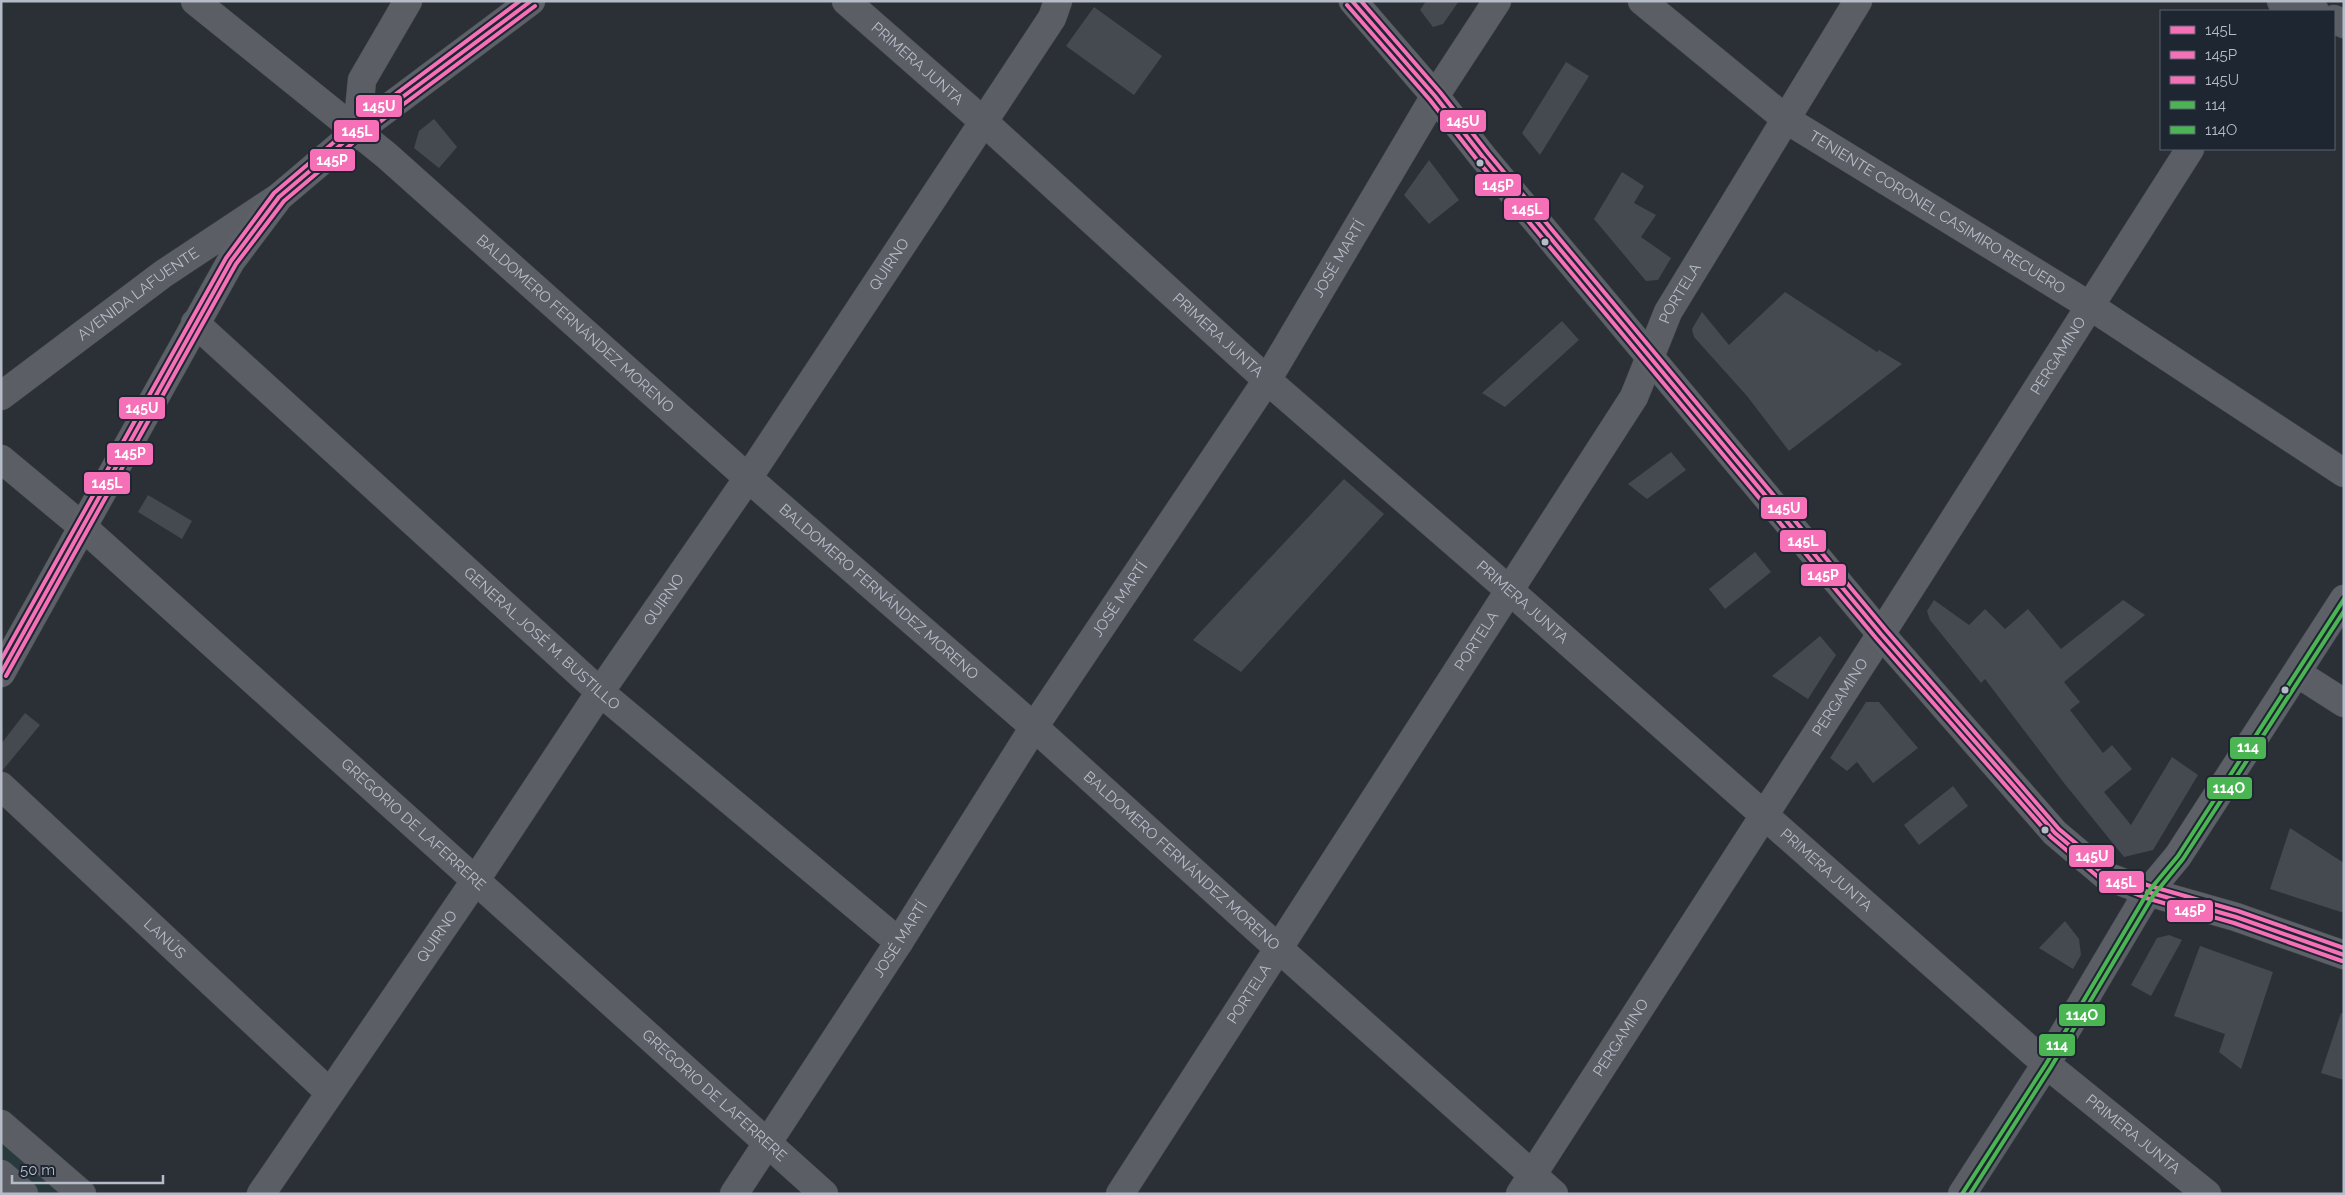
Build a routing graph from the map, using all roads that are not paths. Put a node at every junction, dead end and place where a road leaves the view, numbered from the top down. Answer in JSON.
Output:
{"nodes":[{"id":1,"x":194,"y":1,"type":"edge"},
{"id":2,"x":408,"y":1,"type":"edge"},
{"id":3,"x":531,"y":1,"type":"edge"},
{"id":4,"x":846,"y":1,"type":"edge"},
{"id":5,"x":1058,"y":1,"type":"edge"},
{"id":6,"x":1497,"y":1,"type":"edge"},
{"id":7,"x":1642,"y":1,"type":"edge"},
{"id":8,"x":1858,"y":1,"type":"edge"},
{"id":9,"x":1353,"y":2,"type":"edge"},
{"id":10,"x":2282,"y":2,"type":"edge"},
{"id":11,"x":2311,"y":10,"type":"edge"},
{"id":12,"x":1435,"y":96,"type":"junction"},
{"id":13,"x":1787,"y":120,"type":"junction"},
{"id":14,"x":984,"y":122,"type":"junction"},
{"id":15,"x":357,"y":131,"type":"junction"},
{"id":16,"x":2189,"y":150,"type":"edge"},
{"id":17,"x":279,"y":197,"type":"junction"},
{"id":18,"x":2090,"y":306,"type":"junction"},
{"id":19,"x":195,"y":323,"type":"junction"},
{"id":20,"x":1651,"y":357,"type":"junction"},
{"id":21,"x":1267,"y":380,"type":"junction"},
{"id":22,"x":1,"y":396,"type":"edge"},
{"id":23,"x":1,"y":458,"type":"edge"},
{"id":24,"x":2344,"y":473,"type":"edge"},
{"id":25,"x":748,"y":478,"type":"junction"},
{"id":26,"x":84,"y":528,"type":"junction"},
{"id":27,"x":1509,"y":590,"type":"junction"},
{"id":28,"x":2344,"y":599,"type":"edge"},
{"id":29,"x":1881,"y":634,"type":"junction"},
{"id":30,"x":1,"y":673,"type":"edge"},
{"id":31,"x":2297,"y":673,"type":"junction"},
{"id":32,"x":600,"y":692,"type":"junction"},
{"id":33,"x":2344,"y":703,"type":"edge"},
{"id":34,"x":1034,"y":726,"type":"junction"},
{"id":35,"x":1,"y":786,"type":"edge"},
{"id":36,"x":1764,"y":816,"type":"junction"},
{"id":37,"x":475,"y":882,"type":"junction"},
{"id":38,"x":2148,"y":892,"type":"junction"},
{"id":39,"x":899,"y":942,"type":"junction"},
{"id":40,"x":1278,"y":948,"type":"junction"},
{"id":41,"x":2344,"y":955,"type":"edge"},
{"id":42,"x":2046,"y":1064,"type":"junction"},
{"id":43,"x":329,"y":1092,"type":"junction"},
{"id":44,"x":1,"y":1124,"type":"edge"},
{"id":45,"x":767,"y":1143,"type":"junction"},
{"id":46,"x":1,"y":1174,"type":"edge"},
{"id":47,"x":1526,"y":1184,"type":"edge"},
{"id":48,"x":24,"y":1194,"type":"edge"},
{"id":49,"x":82,"y":1194,"type":"edge"},
{"id":50,"x":261,"y":1194,"type":"edge"},
{"id":51,"x":734,"y":1194,"type":"edge"},
{"id":52,"x":824,"y":1194,"type":"edge"},
{"id":53,"x":1120,"y":1194,"type":"edge"},
{"id":54,"x":1554,"y":1194,"type":"edge"},
{"id":55,"x":1962,"y":1194,"type":"edge"},
{"id":56,"x":2207,"y":1194,"type":"edge"}],
"edges":[{"from":1,"to":15,"type":"street","name":"BALDOMERO FERNÁNDEZ MORENO"},
{"from":2,"to":15,"type":"street"},
{"from":3,"to":15,"type":"main road"},
{"from":4,"to":14,"type":"street","name":"PRIMERA JUNTA"},
{"from":5,"to":14,"type":"street","name":"QUIRNO"},
{"from":6,"to":12,"type":"street","name":"JOSÉ MARTÍ"},
{"from":7,"to":13,"type":"street","name":"TENIENTE CORONEL CASIMIRO RECUERO"},
{"from":8,"to":13,"type":"street","name":"PORTELA"},
{"from":9,"to":12,"type":"main road"},
{"from":10,"to":11,"type":"street"},
{"from":12,"to":20,"type":"main road"},
{"from":12,"to":21,"type":"street","name":"JOSÉ MARTÍ"},
{"from":13,"to":18,"type":"street","name":"TENIENTE CORONEL CASIMIRO RECUERO"},
{"from":13,"to":20,"type":"street","name":"PORTELA"},
{"from":14,"to":21,"type":"street","name":"PRIMERA JUNTA"},
{"from":14,"to":25,"type":"street","name":"QUIRNO"},
{"from":15,"to":17,"type":"main road"},
{"from":15,"to":25,"type":"street","name":"BALDOMERO FERNÁNDEZ MORENO"},
{"from":16,"to":18,"type":"street","name":"PERGAMINO"},
{"from":17,"to":19,"type":"main road"},
{"from":17,"to":22,"type":"street","name":"AVENIDA LAFUENTE"},
{"from":18,"to":24,"type":"street","name":"TENIENTE CORONEL CASIMIRO RECUERO"},
{"from":18,"to":29,"type":"street","name":"PERGAMINO"},
{"from":19,"to":26,"type":"main road"},
{"from":19,"to":32,"type":"street","name":"GENERAL JOSÉ M. BUSTILLO"},
{"from":20,"to":27,"type":"street","name":"PORTELA"},
{"from":20,"to":29,"type":"main road"},
{"from":21,"to":27,"type":"street","name":"PRIMERA JUNTA"},
{"from":21,"to":34,"type":"street","name":"JOSÉ MARTÍ"},
{"from":23,"to":26,"type":"street","name":"GREGORIO DE LAFERRERE"},
{"from":25,"to":32,"type":"street","name":"QUIRNO"},
{"from":25,"to":34,"type":"street","name":"BALDOMERO FERNÁNDEZ MORENO"},
{"from":26,"to":30,"type":"main road"},
{"from":26,"to":37,"type":"street","name":"GREGORIO DE LAFERRERE"},
{"from":27,"to":36,"type":"street","name":"PRIMERA JUNTA"},
{"from":27,"to":40,"type":"street","name":"PORTELA"},
{"from":28,"to":31,"type":"main road"},
{"from":29,"to":36,"type":"street","name":"PERGAMINO"},
{"from":29,"to":38,"type":"main road"},
{"from":31,"to":33,"type":"street"},
{"from":31,"to":38,"type":"main road"},
{"from":32,"to":37,"type":"street","name":"QUIRNO"},
{"from":32,"to":39,"type":"street","name":"GENERAL JOSÉ M. BUSTILLO"},
{"from":34,"to":39,"type":"street","name":"JOSÉ MARTÍ"},
{"from":34,"to":40,"type":"street","name":"BALDOMERO FERNÁNDEZ MORENO"},
{"from":35,"to":43,"type":"street","name":"LANÚS"},
{"from":36,"to":42,"type":"street","name":"PRIMERA JUNTA"},
{"from":36,"to":47,"type":"street","name":"PERGAMINO"},
{"from":37,"to":43,"type":"street","name":"QUIRNO"},
{"from":37,"to":45,"type":"street","name":"GREGORIO DE LAFERRERE"},
{"from":38,"to":41,"type":"main road"},
{"from":38,"to":42,"type":"street"},
{"from":39,"to":45,"type":"street","name":"JOSÉ MARTÍ"},
{"from":40,"to":47,"type":"street","name":"BALDOMERO FERNÁNDEZ MORENO"},
{"from":40,"to":53,"type":"street","name":"PORTELA"},
{"from":42,"to":55,"type":"street"},
{"from":42,"to":56,"type":"street","name":"PRIMERA JUNTA"},
{"from":43,"to":50,"type":"street","name":"QUIRNO"},
{"from":44,"to":49,"type":"street"},
{"from":45,"to":51,"type":"street","name":"JOSÉ MARTÍ"},
{"from":45,"to":52,"type":"street","name":"GREGORIO DE LAFERRERE"},
{"from":46,"to":48,"type":"street"},
{"from":47,"to":54,"type":"street","name":"BALDOMERO FERNÁNDEZ MORENO"}]}
